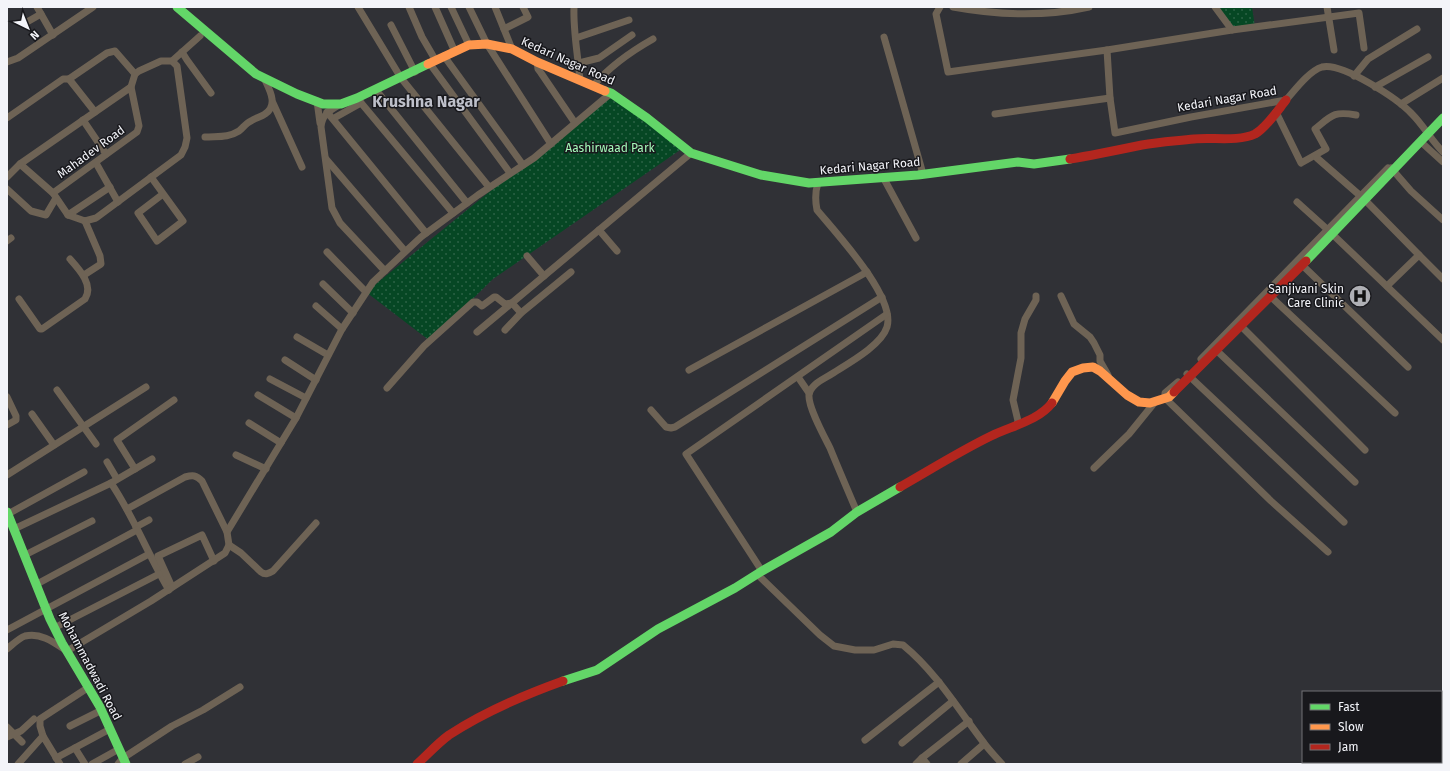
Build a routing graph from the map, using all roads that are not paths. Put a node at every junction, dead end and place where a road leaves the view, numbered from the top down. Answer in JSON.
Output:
{"nodes":[{"id":1,"x":93,"y":7,"type":"edge"},
{"id":2,"x":177,"y":7,"type":"edge"},
{"id":3,"x":358,"y":7,"type":"edge"},
{"id":4,"x":409,"y":7,"type":"edge"},
{"id":5,"x":434,"y":7,"type":"edge"},
{"id":6,"x":450,"y":7,"type":"edge"},
{"id":7,"x":469,"y":7,"type":"edge"},
{"id":8,"x":495,"y":7,"type":"edge"},
{"id":9,"x":523,"y":7,"type":"edge"},
{"id":10,"x":574,"y":7,"type":"edge"},
{"id":11,"x":940,"y":7,"type":"edge"},
{"id":12,"x":953,"y":7,"type":"edge"},
{"id":13,"x":1089,"y":7,"type":"edge"},
{"id":14,"x":1215,"y":7,"type":"edge"},
{"id":15,"x":1327,"y":7,"type":"edge"},
{"id":16,"x":39,"y":10,"type":"edge"},
{"id":17,"x":1328,"y":17,"type":"junction"},
{"id":18,"x":629,"y":20,"type":"dead end"},
{"id":19,"x":27,"y":22,"type":"dead end"},
{"id":20,"x":391,"y":25,"type":"dead end"},
{"id":21,"x":504,"y":29,"type":"junction"},
{"id":22,"x":1417,"y":29,"type":"dead end"},
{"id":23,"x":1232,"y":30,"type":"junction"},
{"id":24,"x":53,"y":35,"type":"junction"},
{"id":25,"x":632,"y":35,"type":"dead end"},
{"id":26,"x":200,"y":36,"type":"dead end"},
{"id":27,"x":884,"y":37,"type":"dead end"},
{"id":28,"x":576,"y":38,"type":"junction"},
{"id":29,"x":653,"y":39,"type":"dead end"},
{"id":30,"x":487,"y":44,"type":"junction"},
{"id":31,"x":469,"y":45,"type":"junction"},
{"id":32,"x":1364,"y":48,"type":"dead end"},
{"id":33,"x":512,"y":49,"type":"junction"},
{"id":34,"x":1107,"y":50,"type":"junction"},
{"id":35,"x":1334,"y":50,"type":"dead end"},
{"id":36,"x":182,"y":52,"type":"junction"},
{"id":37,"x":455,"y":52,"type":"junction"},
{"id":38,"x":1428,"y":57,"type":"dead end"},
{"id":39,"x":437,"y":60,"type":"junction"},
{"id":40,"x":172,"y":61,"type":"junction"},
{"id":41,"x":7,"y":62,"type":"edge"},
{"id":42,"x":537,"y":62,"type":"junction"},
{"id":43,"x":579,"y":63,"type":"junction"},
{"id":44,"x":416,"y":72,"type":"junction"},
{"id":45,"x":135,"y":74,"type":"junction"},
{"id":46,"x":1354,"y":76,"type":"junction"},
{"id":47,"x":264,"y":78,"type":"junction"},
{"id":48,"x":401,"y":78,"type":"junction"},
{"id":49,"x":1443,"y":78,"type":"edge"},
{"id":50,"x":69,"y":79,"type":"junction"},
{"id":51,"x":580,"y":80,"type":"junction"},
{"id":52,"x":593,"y":86,"type":"junction"},
{"id":53,"x":131,"y":87,"type":"junction"},
{"id":54,"x":1376,"y":87,"type":"junction"},
{"id":55,"x":376,"y":90,"type":"junction"},
{"id":56,"x":211,"y":93,"type":"dead end"},
{"id":57,"x":611,"y":93,"type":"junction"},
{"id":58,"x":1110,"y":98,"type":"junction"},
{"id":59,"x":359,"y":100,"type":"junction"},
{"id":60,"x":1286,"y":100,"type":"junction"},
{"id":61,"x":317,"y":101,"type":"junction"},
{"id":62,"x":273,"y":103,"type":"junction"},
{"id":63,"x":341,"y":104,"type":"junction"},
{"id":64,"x":1401,"y":104,"type":"junction"},
{"id":65,"x":95,"y":112,"type":"junction"},
{"id":66,"x":327,"y":112,"type":"junction"},
{"id":67,"x":1276,"y":112,"type":"junction"},
{"id":68,"x":995,"y":114,"type":"dead end"},
{"id":69,"x":1356,"y":115,"type":"dead end"},
{"id":70,"x":336,"y":117,"type":"dead end"},
{"id":71,"x":7,"y":118,"type":"edge"},
{"id":72,"x":1443,"y":118,"type":"edge"},
{"id":73,"x":83,"y":120,"type":"junction"},
{"id":74,"x":575,"y":123,"type":"junction"},
{"id":75,"x":321,"y":127,"type":"junction"},
{"id":76,"x":1427,"y":133,"type":"junction"},
{"id":77,"x":205,"y":136,"type":"dead end"},
{"id":78,"x":1421,"y":142,"type":"junction"},
{"id":79,"x":551,"y":144,"type":"junction"},
{"id":80,"x":1443,"y":152,"type":"edge"},
{"id":81,"x":106,"y":154,"type":"junction"},
{"id":82,"x":691,"y":154,"type":"junction"},
{"id":83,"x":326,"y":158,"type":"junction"},
{"id":84,"x":1317,"y":158,"type":"dead end"},
{"id":85,"x":1443,"y":162,"type":"edge"},
{"id":86,"x":96,"y":163,"type":"junction"},
{"id":87,"x":20,"y":164,"type":"junction"},
{"id":88,"x":523,"y":165,"type":"junction"},
{"id":89,"x":302,"y":167,"type":"dead end"},
{"id":90,"x":1391,"y":168,"type":"junction"},
{"id":91,"x":510,"y":173,"type":"junction"},
{"id":92,"x":923,"y":174,"type":"junction"},
{"id":93,"x":7,"y":177,"type":"edge"},
{"id":94,"x":152,"y":177,"type":"junction"},
{"id":95,"x":882,"y":177,"type":"junction"},
{"id":96,"x":818,"y":182,"type":"junction"},
{"id":97,"x":110,"y":187,"type":"junction"},
{"id":98,"x":489,"y":187,"type":"junction"},
{"id":99,"x":7,"y":189,"type":"edge"},
{"id":100,"x":163,"y":194,"type":"junction"},
{"id":101,"x":55,"y":196,"type":"junction"},
{"id":102,"x":1363,"y":198,"type":"junction"},
{"id":103,"x":118,"y":202,"type":"junction"},
{"id":104,"x":1297,"y":202,"type":"dead end"},
{"id":105,"x":467,"y":203,"type":"junction"},
{"id":106,"x":452,"y":213,"type":"junction"},
{"id":107,"x":68,"y":214,"type":"junction"},
{"id":108,"x":1443,"y":220,"type":"edge"},
{"id":109,"x":85,"y":221,"type":"junction"},
{"id":110,"x":600,"y":230,"type":"junction"},
{"id":111,"x":1330,"y":231,"type":"junction"},
{"id":112,"x":426,"y":233,"type":"junction"},
{"id":113,"x":916,"y":238,"type":"dead end"},
{"id":114,"x":617,"y":251,"type":"dead end"},
{"id":115,"x":327,"y":252,"type":"dead end"},
{"id":116,"x":405,"y":252,"type":"junction"},
{"id":117,"x":1419,"y":255,"type":"junction"},
{"id":118,"x":527,"y":256,"type":"dead end"},
{"id":119,"x":70,"y":259,"type":"dead end"},
{"id":120,"x":1300,"y":263,"type":"junction"},
{"id":121,"x":385,"y":271,"type":"junction"},
{"id":122,"x":571,"y":272,"type":"dead end"},
{"id":123,"x":867,"y":272,"type":"junction"},
{"id":124,"x":85,"y":274,"type":"junction"},
{"id":125,"x":544,"y":276,"type":"junction"},
{"id":126,"x":1443,"y":279,"type":"edge"},
{"id":127,"x":323,"y":284,"type":"dead end"},
{"id":128,"x":1386,"y":286,"type":"junction"},
{"id":129,"x":366,"y":292,"type":"junction"},
{"id":130,"x":1268,"y":294,"type":"junction"},
{"id":131,"x":1036,"y":296,"type":"dead end"},
{"id":132,"x":1061,"y":296,"type":"dead end"},
{"id":133,"x":882,"y":297,"type":"junction"},
{"id":134,"x":19,"y":299,"type":"dead end"},
{"id":135,"x":512,"y":303,"type":"junction"},
{"id":136,"x":316,"y":306,"type":"dead end"},
{"id":137,"x":352,"y":313,"type":"junction"},
{"id":138,"x":521,"y":313,"type":"junction"},
{"id":139,"x":888,"y":314,"type":"junction"},
{"id":140,"x":1239,"y":324,"type":"junction"},
{"id":141,"x":342,"y":329,"type":"junction"},
{"id":142,"x":505,"y":330,"type":"dead end"},
{"id":143,"x":477,"y":332,"type":"dead end"},
{"id":144,"x":297,"y":337,"type":"dead end"},
{"id":145,"x":1443,"y":340,"type":"edge"},
{"id":146,"x":1214,"y":348,"type":"junction"},
{"id":147,"x":328,"y":355,"type":"junction"},
{"id":148,"x":285,"y":360,"type":"dead end"},
{"id":149,"x":1408,"y":367,"type":"dead end"},
{"id":150,"x":689,"y":370,"type":"dead end"},
{"id":151,"x":1188,"y":375,"type":"junction"},
{"id":152,"x":798,"y":376,"type":"junction"},
{"id":153,"x":270,"y":379,"type":"dead end"},
{"id":154,"x":316,"y":380,"type":"junction"},
{"id":155,"x":1110,"y":380,"type":"junction"},
{"id":156,"x":146,"y":387,"type":"dead end"},
{"id":157,"x":387,"y":388,"type":"dead end"},
{"id":158,"x":57,"y":390,"type":"dead end"},
{"id":159,"x":809,"y":393,"type":"junction"},
{"id":160,"x":258,"y":395,"type":"dead end"},
{"id":161,"x":7,"y":397,"type":"edge"},
{"id":162,"x":306,"y":398,"type":"junction"},
{"id":163,"x":1165,"y":398,"type":"junction"},
{"id":164,"x":174,"y":400,"type":"dead end"},
{"id":165,"x":1155,"y":402,"type":"junction"},
{"id":166,"x":651,"y":410,"type":"dead end"},
{"id":167,"x":1395,"y":413,"type":"dead end"},
{"id":168,"x":32,"y":414,"type":"dead end"},
{"id":169,"x":296,"y":418,"type":"junction"},
{"id":170,"x":249,"y":424,"type":"dead end"},
{"id":171,"x":7,"y":425,"type":"edge"},
{"id":172,"x":1016,"y":426,"type":"junction"},
{"id":173,"x":83,"y":427,"type":"junction"},
{"id":174,"x":282,"y":443,"type":"junction"},
{"id":175,"x":96,"y":444,"type":"dead end"},
{"id":176,"x":54,"y":445,"type":"junction"},
{"id":177,"x":1366,"y":450,"type":"dead end"},
{"id":178,"x":236,"y":455,"type":"dead end"},
{"id":179,"x":152,"y":459,"type":"dead end"},
{"id":180,"x":107,"y":462,"type":"dead end"},
{"id":181,"x":1094,"y":468,"type":"dead end"},
{"id":182,"x":135,"y":469,"type":"junction"},
{"id":183,"x":266,"y":469,"type":"junction"},
{"id":184,"x":84,"y":472,"type":"dead end"},
{"id":185,"x":7,"y":474,"type":"edge"},
{"id":186,"x":114,"y":481,"type":"junction"},
{"id":187,"x":1355,"y":482,"type":"dead end"},
{"id":188,"x":128,"y":509,"type":"junction"},
{"id":189,"x":858,"y":512,"type":"junction"},
{"id":190,"x":7,"y":513,"type":"edge"},
{"id":191,"x":149,"y":520,"type":"dead end"},
{"id":192,"x":92,"y":521,"type":"dead end"},
{"id":193,"x":1344,"y":522,"type":"dead end"},
{"id":194,"x":316,"y":523,"type":"dead end"},
{"id":195,"x":136,"y":528,"type":"junction"},
{"id":196,"x":14,"y":529,"type":"junction"},
{"id":197,"x":227,"y":532,"type":"junction"},
{"id":198,"x":229,"y":545,"type":"junction"},
{"id":199,"x":1328,"y":552,"type":"dead end"},
{"id":200,"x":149,"y":554,"type":"junction"},
{"id":201,"x":25,"y":555,"type":"junction"},
{"id":202,"x":214,"y":560,"type":"junction"},
{"id":203,"x":760,"y":572,"type":"junction"},
{"id":204,"x":159,"y":574,"type":"junction"},
{"id":205,"x":37,"y":584,"type":"junction"},
{"id":206,"x":171,"y":589,"type":"junction"},
{"id":207,"x":46,"y":608,"type":"junction"},
{"id":208,"x":54,"y":628,"type":"junction"},
{"id":209,"x":7,"y":630,"type":"edge"},
{"id":210,"x":7,"y":649,"type":"edge"},
{"id":211,"x":67,"y":650,"type":"junction"},
{"id":212,"x":939,"y":682,"type":"junction"},
{"id":213,"x":89,"y":687,"type":"junction"},
{"id":214,"x":240,"y":687,"type":"dead end"},
{"id":215,"x":953,"y":701,"type":"junction"},
{"id":216,"x":102,"y":710,"type":"junction"},
{"id":217,"x":34,"y":719,"type":"dead end"},
{"id":218,"x":969,"y":721,"type":"junction"},
{"id":219,"x":70,"y":726,"type":"dead end"},
{"id":220,"x":7,"y":727,"type":"edge"},
{"id":221,"x":110,"y":729,"type":"junction"},
{"id":222,"x":10,"y":735,"type":"edge"},
{"id":223,"x":43,"y":736,"type":"junction"},
{"id":224,"x":865,"y":740,"type":"dead end"},
{"id":225,"x":22,"y":742,"type":"dead end"},
{"id":226,"x":902,"y":743,"type":"dead end"},
{"id":227,"x":984,"y":744,"type":"junction"},
{"id":228,"x":76,"y":748,"type":"junction"},
{"id":229,"x":119,"y":749,"type":"junction"},
{"id":230,"x":198,"y":757,"type":"dead end"},
{"id":231,"x":58,"y":761,"type":"edge"},
{"id":232,"x":925,"y":761,"type":"edge"},
{"id":233,"x":123,"y":762,"type":"edge"},
{"id":234,"x":18,"y":764,"type":"edge"},
{"id":235,"x":85,"y":764,"type":"edge"},
{"id":236,"x":92,"y":764,"type":"edge"},
{"id":237,"x":185,"y":764,"type":"edge"},
{"id":238,"x":417,"y":764,"type":"edge"},
{"id":239,"x":916,"y":764,"type":"edge"},
{"id":240,"x":961,"y":764,"type":"edge"},
{"id":241,"x":1002,"y":764,"type":"edge"}],
"edges":[{"from":1,"to":24,"type":"street"},
{"from":2,"to":47,"type":"street","name":"Kedari Nagar Road"},
{"from":3,"to":48,"type":"street"},
{"from":4,"to":39,"type":"street"},
{"from":5,"to":37,"type":"street"},
{"from":6,"to":31,"type":"street"},
{"from":7,"to":30,"type":"street"},
{"from":8,"to":21,"type":"street"},
{"from":9,"to":21,"type":"street"},
{"from":10,"to":28,"type":"street"},
{"from":11,"to":34,"type":"street"},
{"from":12,"to":13,"type":"street"},
{"from":14,"to":23,"type":"street"},
{"from":15,"to":17,"type":"street"},
{"from":16,"to":19,"type":"street"},
{"from":16,"to":24,"type":"street"},
{"from":17,"to":23,"type":"street"},
{"from":17,"to":32,"type":"street"},
{"from":17,"to":35,"type":"street"},
{"from":18,"to":28,"type":"street"},
{"from":20,"to":44,"type":"street"},
{"from":21,"to":33,"type":"street"},
{"from":22,"to":46,"type":"street"},
{"from":23,"to":34,"type":"street"},
{"from":24,"to":41,"type":"street"},
{"from":25,"to":43,"type":"street"},
{"from":26,"to":36,"type":"street"},
{"from":27,"to":92,"type":"street"},
{"from":28,"to":43,"type":"street"},
{"from":29,"to":52,"type":"street"},
{"from":30,"to":31,"type":"street","name":"Kedari Nagar Road"},
{"from":30,"to":33,"type":"street","name":"Kedari Nagar Road"},
{"from":30,"to":79,"type":"street"},
{"from":31,"to":37,"type":"street","name":"Kedari Nagar Road"},
{"from":33,"to":42,"type":"street","name":"Kedari Nagar Road"},
{"from":34,"to":58,"type":"street"},
{"from":36,"to":40,"type":"street"},
{"from":36,"to":56,"type":"street"},
{"from":37,"to":39,"type":"street","name":"Kedari Nagar Road"},
{"from":38,"to":54,"type":"street"},
{"from":39,"to":44,"type":"street","name":"Kedari Nagar Road"},
{"from":39,"to":88,"type":"street"},
{"from":39,"to":91,"type":"street"},
{"from":40,"to":45,"type":"street"},
{"from":40,"to":94,"type":"street"},
{"from":42,"to":51,"type":"street","name":"Kedari Nagar Road"},
{"from":42,"to":74,"type":"street"},
{"from":43,"to":51,"type":"street"},
{"from":44,"to":48,"type":"street","name":"Kedari Nagar Road"},
{"from":45,"to":50,"type":"street"},
{"from":45,"to":53,"type":"street"},
{"from":46,"to":54,"type":"street","name":"Kedari Nagar Road"},
{"from":46,"to":60,"type":"street","name":"Kedari Nagar Road"},
{"from":47,"to":61,"type":"street","name":"Kedari Nagar Road"},
{"from":47,"to":62,"type":"street"},
{"from":48,"to":55,"type":"street","name":"Kedari Nagar Road"},
{"from":48,"to":98,"type":"street"},
{"from":49,"to":64,"type":"street"},
{"from":50,"to":65,"type":"street"},
{"from":50,"to":71,"type":"street"},
{"from":51,"to":52,"type":"street","name":"Kedari Nagar Road"},
{"from":52,"to":57,"type":"street","name":"Kedari Nagar Road"},
{"from":53,"to":65,"type":"street"},
{"from":53,"to":81,"type":"street","name":"Mahadev Road"},
{"from":54,"to":64,"type":"street","name":"Kedari Nagar Road"},
{"from":55,"to":59,"type":"street","name":"Kedari Nagar Road"},
{"from":55,"to":105,"type":"street"},
{"from":57,"to":74,"type":"street"},
{"from":57,"to":82,"type":"street","name":"Kedari Nagar Road"},
{"from":58,"to":60,"type":"street","name":"Kedari Nagar Road"},
{"from":58,"to":68,"type":"street"},
{"from":59,"to":63,"type":"street","name":"Kedari Nagar Road"},
{"from":59,"to":70,"type":"street"},
{"from":59,"to":106,"type":"street"},
{"from":60,"to":67,"type":"street","name":"Kedari Nagar Road"},
{"from":61,"to":63,"type":"street","name":"Kedari Nagar Road"},
{"from":61,"to":75,"type":"street"},
{"from":62,"to":77,"type":"street"},
{"from":62,"to":89,"type":"street"},
{"from":63,"to":66,"type":"street"},
{"from":64,"to":76,"type":"street","name":"Kedari Nagar Road"},
{"from":65,"to":73,"type":"street"},
{"from":66,"to":75,"type":"street"},
{"from":66,"to":112,"type":"street"},
{"from":67,"to":69,"type":"street"},
{"from":67,"to":92,"type":"street","name":"Kedari Nagar Road"},
{"from":72,"to":76,"type":"street"},
{"from":73,"to":81,"type":"street"},
{"from":73,"to":87,"type":"street"},
{"from":74,"to":79,"type":"street"},
{"from":75,"to":83,"type":"street"},
{"from":76,"to":78,"type":"street"},
{"from":76,"to":80,"type":"street","name":"Kedari Nagar Road"},
{"from":76,"to":90,"type":"street"},
{"from":78,"to":85,"type":"street"},
{"from":78,"to":90,"type":"street"},
{"from":79,"to":88,"type":"street"},
{"from":81,"to":86,"type":"street","name":"Mahadev Road"},
{"from":82,"to":96,"type":"street","name":"Kedari Nagar Road"},
{"from":82,"to":110,"type":"street"},
{"from":83,"to":116,"type":"street"},
{"from":83,"to":121,"type":"street"},
{"from":84,"to":102,"type":"street"},
{"from":86,"to":97,"type":"street"},
{"from":86,"to":101,"type":"street","name":"Mahadev Road"},
{"from":87,"to":93,"type":"street"},
{"from":87,"to":101,"type":"street"},
{"from":88,"to":91,"type":"street"},
{"from":90,"to":102,"type":"street"},
{"from":90,"to":108,"type":"street"},
{"from":91,"to":98,"type":"street"},
{"from":92,"to":95,"type":"street","name":"Kedari Nagar Road"},
{"from":94,"to":100,"type":"street"},
{"from":94,"to":103,"type":"street"},
{"from":95,"to":96,"type":"street","name":"Kedari Nagar Road"},
{"from":95,"to":113,"type":"street"},
{"from":96,"to":123,"type":"street"},
{"from":97,"to":103,"type":"street"},
{"from":97,"to":107,"type":"street"},
{"from":98,"to":105,"type":"street"},
{"from":99,"to":101,"type":"street","name":"Mahadev Road"},
{"from":100,"to":100,"type":"street"},
{"from":101,"to":107,"type":"street"},
{"from":102,"to":111,"type":"street"},
{"from":102,"to":117,"type":"street"},
{"from":103,"to":109,"type":"street"},
{"from":104,"to":111,"type":"street"},
{"from":105,"to":106,"type":"street"},
{"from":106,"to":112,"type":"street"},
{"from":107,"to":109,"type":"street"},
{"from":109,"to":124,"type":"street"},
{"from":110,"to":114,"type":"street"},
{"from":110,"to":125,"type":"street"},
{"from":111,"to":120,"type":"street"},
{"from":111,"to":128,"type":"street"},
{"from":112,"to":116,"type":"street"},
{"from":115,"to":129,"type":"street"},
{"from":116,"to":121,"type":"street"},
{"from":117,"to":126,"type":"street"},
{"from":117,"to":128,"type":"street"},
{"from":118,"to":125,"type":"street"},
{"from":119,"to":124,"type":"street"},
{"from":120,"to":130,"type":"street"},
{"from":120,"to":149,"type":"street"},
{"from":121,"to":129,"type":"street"},
{"from":122,"to":138,"type":"street"},
{"from":123,"to":133,"type":"street"},
{"from":123,"to":150,"type":"street"},
{"from":124,"to":134,"type":"street"},
{"from":125,"to":135,"type":"street"},
{"from":127,"to":137,"type":"street"},
{"from":128,"to":145,"type":"street"},
{"from":129,"to":137,"type":"street"},
{"from":130,"to":140,"type":"street"},
{"from":130,"to":167,"type":"street"},
{"from":131,"to":172,"type":"street"},
{"from":132,"to":155,"type":"street"},
{"from":133,"to":139,"type":"street"},
{"from":133,"to":166,"type":"street"},
{"from":135,"to":138,"type":"street"},
{"from":135,"to":143,"type":"street"},
{"from":135,"to":157,"type":"street"},
{"from":136,"to":141,"type":"street"},
{"from":137,"to":141,"type":"street"},
{"from":138,"to":142,"type":"street"},
{"from":139,"to":152,"type":"street"},
{"from":139,"to":159,"type":"street"},
{"from":140,"to":146,"type":"street"},
{"from":140,"to":177,"type":"street"},
{"from":141,"to":147,"type":"street"},
{"from":144,"to":147,"type":"street"},
{"from":146,"to":151,"type":"street"},
{"from":146,"to":187,"type":"street"},
{"from":147,"to":154,"type":"street"},
{"from":148,"to":154,"type":"street"},
{"from":151,"to":163,"type":"street"},
{"from":151,"to":193,"type":"street"},
{"from":152,"to":159,"type":"street"},
{"from":152,"to":203,"type":"street"},
{"from":153,"to":162,"type":"street"},
{"from":154,"to":162,"type":"street"},
{"from":155,"to":165,"type":"street"},
{"from":155,"to":172,"type":"street"},
{"from":156,"to":173,"type":"street"},
{"from":158,"to":173,"type":"street"},
{"from":159,"to":189,"type":"street"},
{"from":160,"to":169,"type":"street"},
{"from":161,"to":171,"type":"street"},
{"from":162,"to":169,"type":"street"},
{"from":163,"to":165,"type":"street"},
{"from":163,"to":199,"type":"street"},
{"from":164,"to":182,"type":"street"},
{"from":165,"to":181,"type":"street"},
{"from":168,"to":176,"type":"street"},
{"from":169,"to":174,"type":"street"},
{"from":170,"to":174,"type":"street"},
{"from":172,"to":189,"type":"street"},
{"from":173,"to":175,"type":"street"},
{"from":173,"to":176,"type":"street"},
{"from":174,"to":183,"type":"street"},
{"from":176,"to":185,"type":"street"},
{"from":178,"to":183,"type":"street"},
{"from":179,"to":182,"type":"street"},
{"from":180,"to":186,"type":"street"},
{"from":182,"to":186,"type":"street"},
{"from":183,"to":197,"type":"street"},
{"from":184,"to":190,"type":"street"},
{"from":186,"to":188,"type":"street"},
{"from":186,"to":196,"type":"street"},
{"from":188,"to":195,"type":"street"},
{"from":188,"to":197,"type":"street"},
{"from":189,"to":203,"type":"street"},
{"from":190,"to":196,"type":"street","name":"Mohammadwadi Road"},
{"from":191,"to":195,"type":"street"},
{"from":192,"to":201,"type":"street"},
{"from":194,"to":198,"type":"street"},
{"from":195,"to":200,"type":"street"},
{"from":195,"to":205,"type":"street"},
{"from":196,"to":201,"type":"street","name":"Mohammadwadi Road"},
{"from":197,"to":198,"type":"street"},
{"from":198,"to":202,"type":"street"},
{"from":200,"to":204,"type":"street"},
{"from":200,"to":207,"type":"street"},
{"from":201,"to":205,"type":"street","name":"Mohammadwadi Road"},
{"from":202,"to":206,"type":"street"},
{"from":202,"to":206,"type":"street"},
{"from":203,"to":212,"type":"street"},
{"from":203,"to":238,"type":"street"},
{"from":204,"to":206,"type":"street"},
{"from":204,"to":208,"type":"street"},
{"from":205,"to":207,"type":"street","name":"Mohammadwadi Road"},
{"from":206,"to":211,"type":"street"},
{"from":207,"to":208,"type":"street","name":"Mohammadwadi Road"},
{"from":207,"to":209,"type":"street"},
{"from":208,"to":211,"type":"street","name":"Mohammadwadi Road"},
{"from":210,"to":211,"type":"street"},
{"from":211,"to":213,"type":"street","name":"Mohammadwadi Road"},
{"from":212,"to":215,"type":"street"},
{"from":212,"to":224,"type":"street"},
{"from":213,"to":216,"type":"street","name":"Mohammadwadi Road"},
{"from":213,"to":223,"type":"street"},
{"from":214,"to":233,"type":"street"},
{"from":215,"to":218,"type":"street"},
{"from":215,"to":226,"type":"street"},
{"from":216,"to":219,"type":"street"},
{"from":216,"to":221,"type":"street","name":"Mohammadwadi Road"},
{"from":217,"to":222,"type":"street"},
{"from":218,"to":227,"type":"street"},
{"from":218,"to":232,"type":"street"},
{"from":220,"to":222,"type":"street"},
{"from":221,"to":228,"type":"street"},
{"from":221,"to":229,"type":"street","name":"Mohammadwadi Road"},
{"from":222,"to":225,"type":"street"},
{"from":223,"to":231,"type":"street"},
{"from":223,"to":234,"type":"street"},
{"from":227,"to":240,"type":"street"},
{"from":227,"to":241,"type":"street"},
{"from":228,"to":231,"type":"street"},
{"from":228,"to":235,"type":"street"},
{"from":229,"to":233,"type":"street","name":"Mohammadwadi Road"},
{"from":229,"to":236,"type":"street"},
{"from":230,"to":237,"type":"street"},
{"from":232,"to":239,"type":"street"}]}
